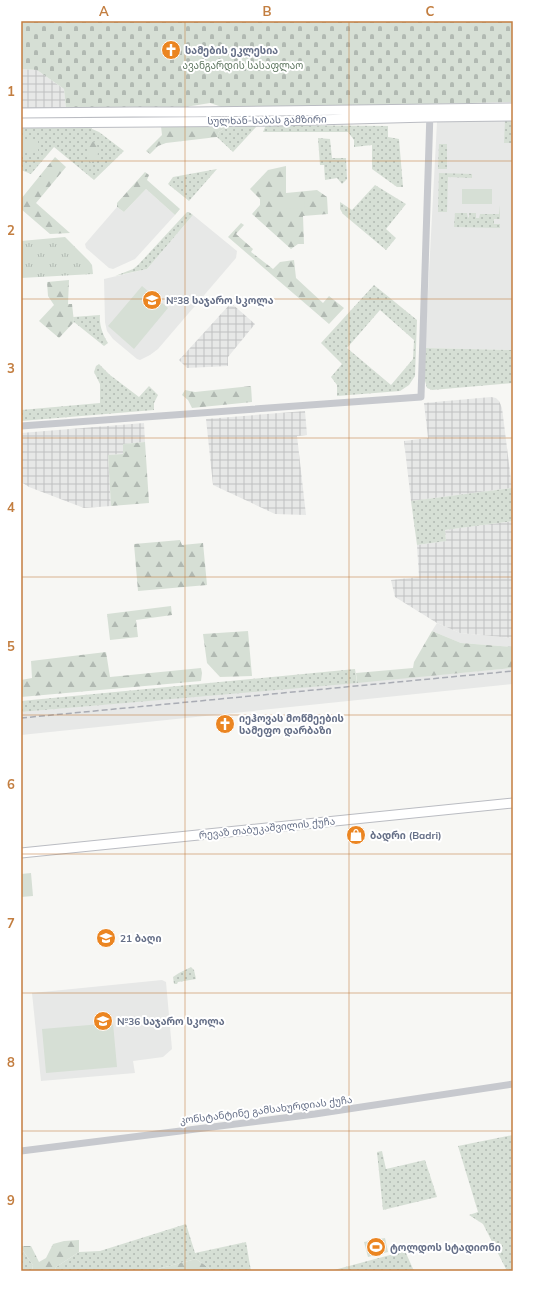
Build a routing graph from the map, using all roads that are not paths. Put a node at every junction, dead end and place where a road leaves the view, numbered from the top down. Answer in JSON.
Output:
{"nodes":[{"id":1,"x":513,"y":108,"type":"edge"},
{"id":2,"x":21,"y":113,"type":"edge"},
{"id":3,"x":430,"y":113,"type":"junction"},
{"id":4,"x":513,"y":116,"type":"edge"},
{"id":5,"x":21,"y":123,"type":"edge"},
{"id":6,"x":21,"y":426,"type":"edge"},
{"id":7,"x":513,"y":803,"type":"edge"},
{"id":8,"x":21,"y":853,"type":"edge"},
{"id":9,"x":513,"y":1084,"type":"edge"},
{"id":10,"x":21,"y":1151,"type":"edge"}],
"edges":[{"from":1,"to":3,"type":"main road","name":"სულხან-საბას გამზირი"},
{"from":2,"to":3,"type":"main road","name":"სულხან-საბას გამზირი"},
{"from":3,"to":4,"type":"main road","name":"სულხან-საბას გამზირი"},
{"from":3,"to":5,"type":"main road","name":"სულხან-საბას გამზირი"},
{"from":3,"to":6,"type":"street"},
{"from":7,"to":8,"type":"main road","name":"რევაზ თაბუკაშვილის ქუჩა"},
{"from":9,"to":10,"type":"street","name":"კონსტანტინე გამსახურდიას ქუჩა"}]}
